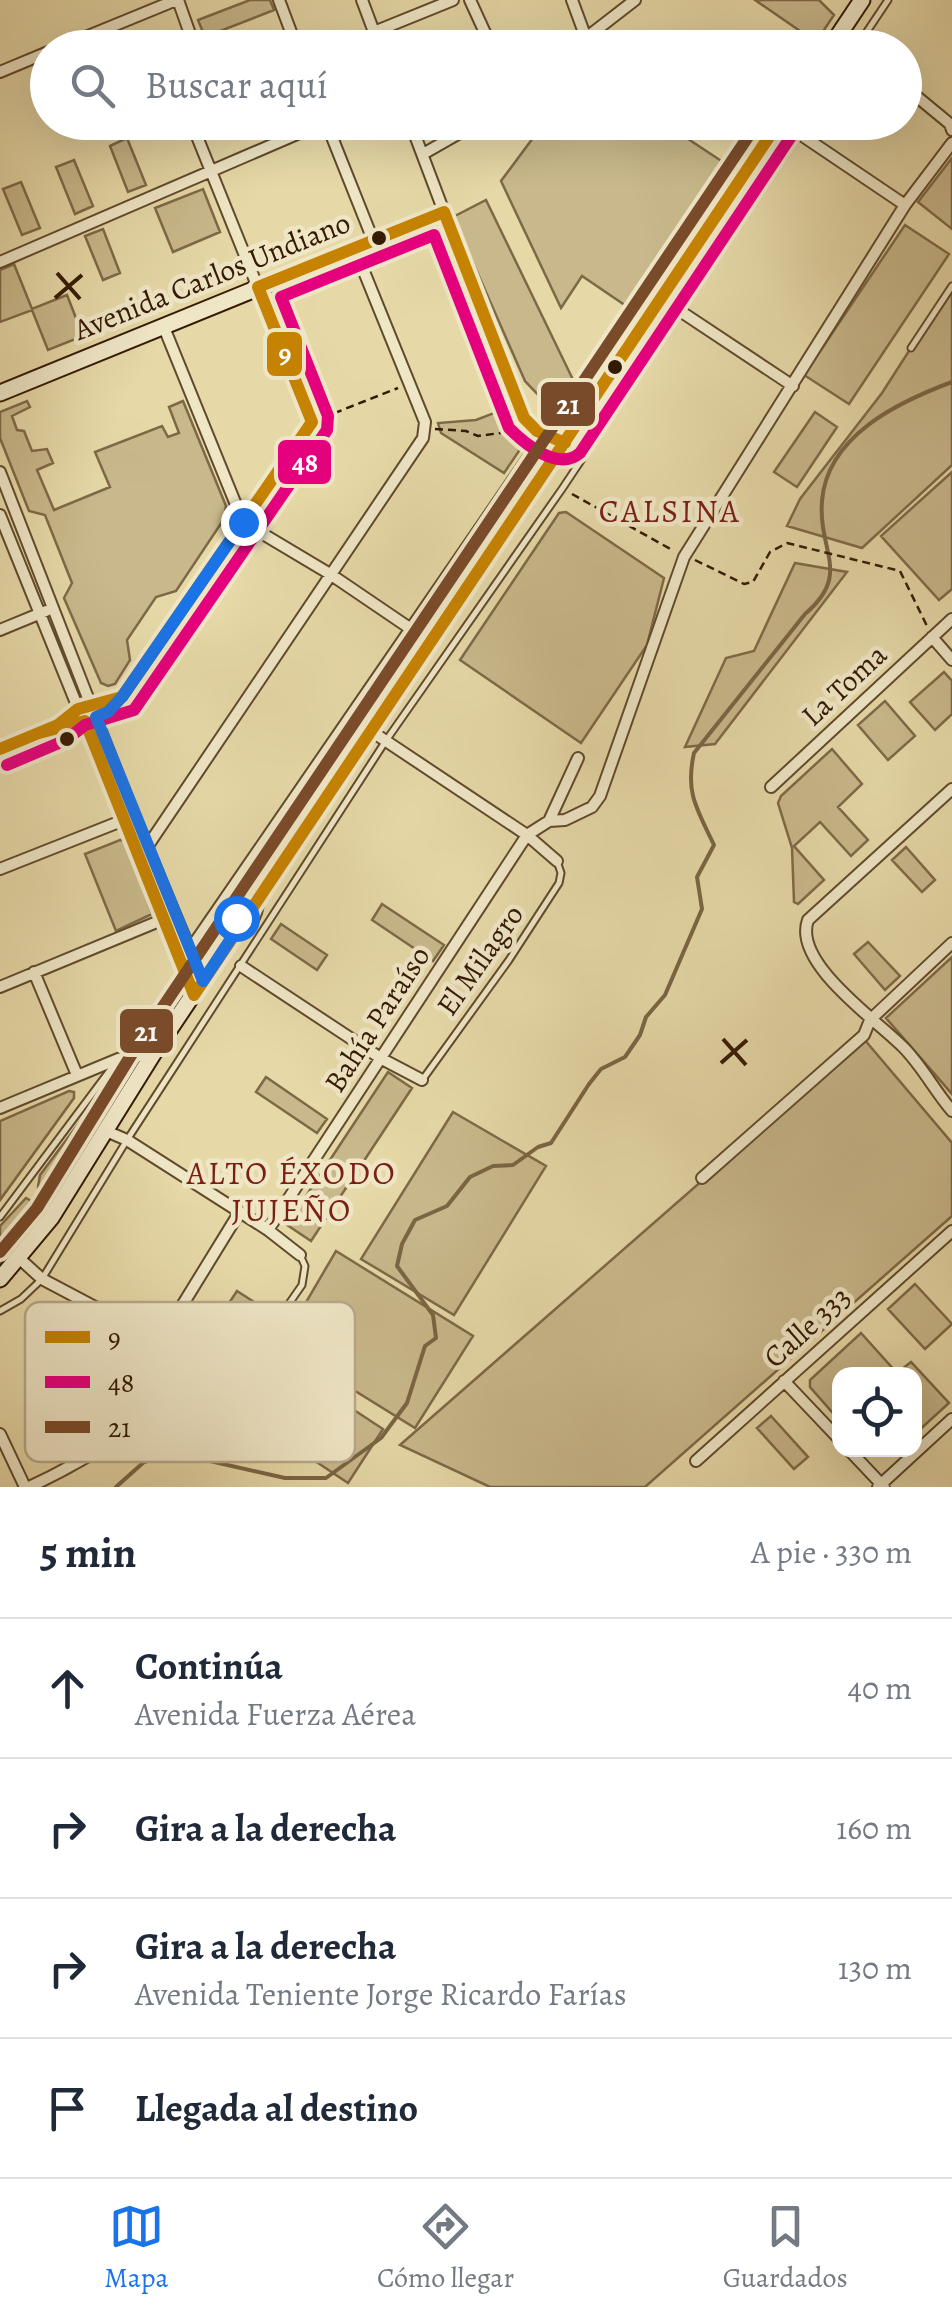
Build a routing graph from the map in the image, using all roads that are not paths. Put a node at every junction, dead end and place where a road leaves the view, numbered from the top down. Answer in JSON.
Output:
{"nodes":[{"id":1,"x":177,"y":0,"type":"edge"},
{"id":2,"x":279,"y":0,"type":"edge"},
{"id":3,"x":362,"y":0,"type":"edge"},
{"id":4,"x":452,"y":0,"type":"edge"},
{"id":5,"x":470,"y":0,"type":"edge"},
{"id":6,"x":572,"y":0,"type":"edge"},
{"id":7,"x":635,"y":0,"type":"edge"},
{"id":8,"x":862,"y":0,"type":"edge"},
{"id":9,"x":888,"y":0,"type":"edge"},
{"id":10,"x":103,"y":30,"type":"edge"},
{"id":11,"x":188,"y":30,"type":"edge"},
{"id":12,"x":290,"y":30,"type":"edge"},
{"id":13,"x":373,"y":30,"type":"edge"},
{"id":14,"x":379,"y":30,"type":"edge"},
{"id":15,"x":484,"y":30,"type":"edge"},
{"id":16,"x":583,"y":30,"type":"edge"},
{"id":17,"x":596,"y":30,"type":"edge"},
{"id":18,"x":842,"y":30,"type":"edge"},
{"id":19,"x":869,"y":30,"type":"edge"},
{"id":20,"x":30,"y":60,"type":"edge"},
{"id":21,"x":0,"y":72,"type":"edge"},
{"id":22,"x":922,"y":101,"type":"edge"},
{"id":23,"x":952,"y":130,"type":"edge"},
{"id":24,"x":199,"y":140,"type":"edge"},
{"id":25,"x":285,"y":140,"type":"edge"},
{"id":26,"x":333,"y":140,"type":"edge"},
{"id":27,"x":417,"y":140,"type":"edge"},
{"id":28,"x":448,"y":140,"type":"edge"},
{"id":29,"x":769,"y":140,"type":"edge"},
{"id":30,"x":795,"y":140,"type":"edge"},
{"id":31,"x":806,"y":140,"type":"edge"},
{"id":32,"x":952,"y":142,"type":"edge"},
{"id":33,"x":423,"y":154,"type":"junction"},
{"id":34,"x":212,"y":172,"type":"junction"},
{"id":35,"x":905,"y":206,"type":"junction"},
{"id":36,"x":444,"y":212,"type":"junction"},
{"id":37,"x":373,"y":240,"type":"junction"},
{"id":38,"x":354,"y":247,"type":"junction"},
{"id":39,"x":0,"y":262,"type":"edge"},
{"id":40,"x":952,"y":286,"type":"edge"},
{"id":41,"x":258,"y":287,"type":"junction"},
{"id":42,"x":662,"y":300,"type":"junction"},
{"id":43,"x":680,"y":312,"type":"junction"},
{"id":44,"x":164,"y":325,"type":"junction"},
{"id":45,"x":911,"y":348,"type":"dead end"},
{"id":46,"x":793,"y":386,"type":"junction"},
{"id":47,"x":0,"y":392,"type":"edge"},
{"id":48,"x":537,"y":430,"type":"junction"},
{"id":49,"x":565,"y":443,"type":"junction"},
{"id":50,"x":0,"y":472,"type":"edge"},
{"id":51,"x":13,"y":507,"type":"junction"},
{"id":52,"x":0,"y":514,"type":"edge"},
{"id":53,"x":243,"y":522,"type":"junction"},
{"id":54,"x":330,"y":574,"type":"junction"},
{"id":55,"x":54,"y":608,"type":"junction"},
{"id":56,"x":40,"y":614,"type":"junction"},
{"id":57,"x":952,"y":619,"type":"edge"},
{"id":58,"x":411,"y":629,"type":"junction"},
{"id":59,"x":0,"y":630,"type":"edge"},
{"id":60,"x":932,"y":637,"type":"junction"},
{"id":61,"x":952,"y":660,"type":"edge"},
{"id":62,"x":88,"y":713,"type":"junction"},
{"id":63,"x":371,"y":731,"type":"junction"},
{"id":64,"x":385,"y":742,"type":"junction"},
{"id":65,"x":0,"y":749,"type":"edge"},
{"id":66,"x":578,"y":758,"type":"dead end"},
{"id":67,"x":772,"y":788,"type":"dead end"},
{"id":68,"x":952,"y":788,"type":"edge"},
{"id":69,"x":129,"y":819,"type":"junction"},
{"id":70,"x":549,"y":821,"type":"junction"},
{"id":71,"x":526,"y":835,"type":"junction"},
{"id":72,"x":141,"y":849,"type":"junction"},
{"id":73,"x":556,"y":861,"type":"joint"},
{"id":74,"x":0,"y":869,"type":"edge"},
{"id":75,"x":169,"y":918,"type":"junction"},
{"id":76,"x":952,"y":943,"type":"edge"},
{"id":77,"x":189,"y":951,"type":"junction"},
{"id":78,"x":241,"y":966,"type":"junction"},
{"id":79,"x":34,"y":972,"type":"junction"},
{"id":80,"x":0,"y":987,"type":"edge"},
{"id":81,"x":198,"y":988,"type":"junction"},
{"id":82,"x":870,"y":1020,"type":"junction"},
{"id":83,"x":154,"y":1054,"type":"junction"},
{"id":84,"x":382,"y":1058,"type":"junction"},
{"id":85,"x":118,"y":1059,"type":"junction"},
{"id":86,"x":76,"y":1075,"type":"junction"},
{"id":87,"x":422,"y":1080,"type":"joint"},
{"id":88,"x":0,"y":1108,"type":"edge"},
{"id":89,"x":952,"y":1111,"type":"edge"},
{"id":90,"x":106,"y":1131,"type":"junction"},
{"id":91,"x":127,"y":1140,"type":"junction"},
{"id":92,"x":702,"y":1178,"type":"dead end"},
{"id":93,"x":239,"y":1213,"type":"junction"},
{"id":94,"x":0,"y":1216,"type":"edge"},
{"id":95,"x":268,"y":1230,"type":"junction"},
{"id":96,"x":952,"y":1231,"type":"edge"},
{"id":97,"x":300,"y":1255,"type":"joint"},
{"id":98,"x":20,"y":1259,"type":"junction"},
{"id":99,"x":0,"y":1279,"type":"edge"},
{"id":100,"x":42,"y":1279,"type":"junction"},
{"id":101,"x":86,"y":1302,"type":"edge"},
{"id":102,"x":184,"y":1302,"type":"edge"},
{"id":103,"x":291,"y":1302,"type":"edge"},
{"id":104,"x":0,"y":1311,"type":"edge"},
{"id":105,"x":784,"y":1381,"type":"junction"},
{"id":106,"x":952,"y":1418,"type":"edge"},
{"id":107,"x":832,"y":1432,"type":"edge"},
{"id":108,"x":0,"y":1434,"type":"edge"},
{"id":109,"x":854,"y":1457,"type":"edge"},
{"id":110,"x":696,"y":1461,"type":"dead end"},
{"id":111,"x":80,"y":1462,"type":"edge"},
{"id":112,"x":881,"y":1486,"type":"edge"},
{"id":113,"x":27,"y":1487,"type":"edge"}],
"edges":[{"from":1,"to":10,"type":"street"},
{"from":1,"to":11,"type":"street"},
{"from":2,"to":12,"type":"street"},
{"from":3,"to":13,"type":"street"},
{"from":4,"to":14,"type":"street"},
{"from":5,"to":15,"type":"street"},
{"from":6,"to":16,"type":"street"},
{"from":7,"to":17,"type":"street"},
{"from":8,"to":18,"type":"main road"},
{"from":9,"to":19,"type":"lane"},
{"from":20,"to":21,"type":"street"},
{"from":22,"to":23,"type":"street"},
{"from":24,"to":34,"type":"street"},
{"from":25,"to":34,"type":"street"},
{"from":26,"to":37,"type":"street"},
{"from":27,"to":33,"type":"street"},
{"from":28,"to":33,"type":"street"},
{"from":29,"to":42,"type":"main road"},
{"from":30,"to":43,"type":"lane"},
{"from":31,"to":35,"type":"street"},
{"from":32,"to":35,"type":"street"},
{"from":33,"to":36,"type":"street"},
{"from":34,"to":39,"type":"street"},
{"from":34,"to":41,"type":"street"},
{"from":35,"to":46,"type":"street"},
{"from":36,"to":37,"type":"main road","name":"Avenida Carlos Undiano"},
{"from":36,"to":48,"type":"main road"},
{"from":37,"to":38,"type":"main road","name":"Avenida Carlos Undiano"},
{"from":38,"to":41,"type":"main road","name":"Avenida Carlos Undiano"},
{"from":38,"to":54,"type":"street"},
{"from":40,"to":45,"type":"lane"},
{"from":41,"to":44,"type":"main road","name":"Avenida Carlos Undiano"},
{"from":41,"to":53,"type":"street"},
{"from":42,"to":43,"type":"street"},
{"from":42,"to":49,"type":"main road"},
{"from":43,"to":46,"type":"street"},
{"from":43,"to":64,"type":"lane"},
{"from":44,"to":47,"type":"main road","name":"Avenida Carlos Undiano"},
{"from":44,"to":53,"type":"street"},
{"from":46,"to":70,"type":"street"},
{"from":48,"to":49,"type":"main road"},
{"from":48,"to":58,"type":"street"},
{"from":49,"to":63,"type":"main road"},
{"from":50,"to":51,"type":"street"},
{"from":51,"to":52,"type":"street"},
{"from":51,"to":55,"type":"street"},
{"from":52,"to":56,"type":"street"},
{"from":53,"to":54,"type":"street"},
{"from":53,"to":62,"type":"street"},
{"from":54,"to":58,"type":"street"},
{"from":54,"to":72,"type":"street"},
{"from":55,"to":56,"type":"street"},
{"from":55,"to":62,"type":"street"},
{"from":56,"to":59,"type":"street"},
{"from":56,"to":62,"type":"street"},
{"from":57,"to":60,"type":"street","name":"La Toma"},
{"from":58,"to":77,"type":"street"},
{"from":60,"to":61,"type":"street"},
{"from":60,"to":67,"type":"street","name":"La Toma"},
{"from":62,"to":65,"type":"street"},
{"from":62,"to":69,"type":"street"},
{"from":63,"to":64,"type":"street"},
{"from":63,"to":81,"type":"main road"},
{"from":64,"to":71,"type":"street"},
{"from":64,"to":78,"type":"lane"},
{"from":66,"to":70,"type":"street"},
{"from":68,"to":82,"type":"street"},
{"from":69,"to":72,"type":"street"},
{"from":69,"to":74,"type":"street"},
{"from":70,"to":71,"type":"street"},
{"from":71,"to":73,"type":"street"},
{"from":71,"to":84,"type":"street","name":"Bahía Paraíso"},
{"from":72,"to":75,"type":"street"},
{"from":73,"to":87,"type":"lane","name":"El Milagro"},
{"from":75,"to":77,"type":"street"},
{"from":75,"to":79,"type":"street"},
{"from":75,"to":81,"type":"street"},
{"from":76,"to":82,"type":"street"},
{"from":77,"to":81,"type":"street"},
{"from":78,"to":84,"type":"street"},
{"from":78,"to":91,"type":"lane"},
{"from":79,"to":80,"type":"street"},
{"from":79,"to":86,"type":"street"},
{"from":81,"to":83,"type":"main road"},
{"from":82,"to":89,"type":"street"},
{"from":82,"to":92,"type":"street"},
{"from":83,"to":85,"type":"street"},
{"from":83,"to":90,"type":"main road"},
{"from":84,"to":87,"type":"street"},
{"from":84,"to":95,"type":"street","name":"Bahía Paraíso"},
{"from":85,"to":86,"type":"street"},
{"from":85,"to":94,"type":"lane"},
{"from":86,"to":88,"type":"street"},
{"from":90,"to":91,"type":"street"},
{"from":90,"to":98,"type":"main road"},
{"from":91,"to":93,"type":"street"},
{"from":91,"to":100,"type":"lane"},
{"from":93,"to":95,"type":"street"},
{"from":93,"to":102,"type":"street"},
{"from":95,"to":97,"type":"street"},
{"from":96,"to":105,"type":"street","name":"Calle 333"},
{"from":97,"to":103,"type":"lane"},
{"from":98,"to":99,"type":"main road"},
{"from":98,"to":100,"type":"street"},
{"from":100,"to":101,"type":"street"},
{"from":100,"to":104,"type":"lane"},
{"from":105,"to":107,"type":"street"},
{"from":105,"to":110,"type":"street","name":"Calle 333"},
{"from":106,"to":112,"type":"street"},
{"from":108,"to":113,"type":"street"},
{"from":109,"to":112,"type":"street"},
{"from":111,"to":113,"type":"street"}]}
